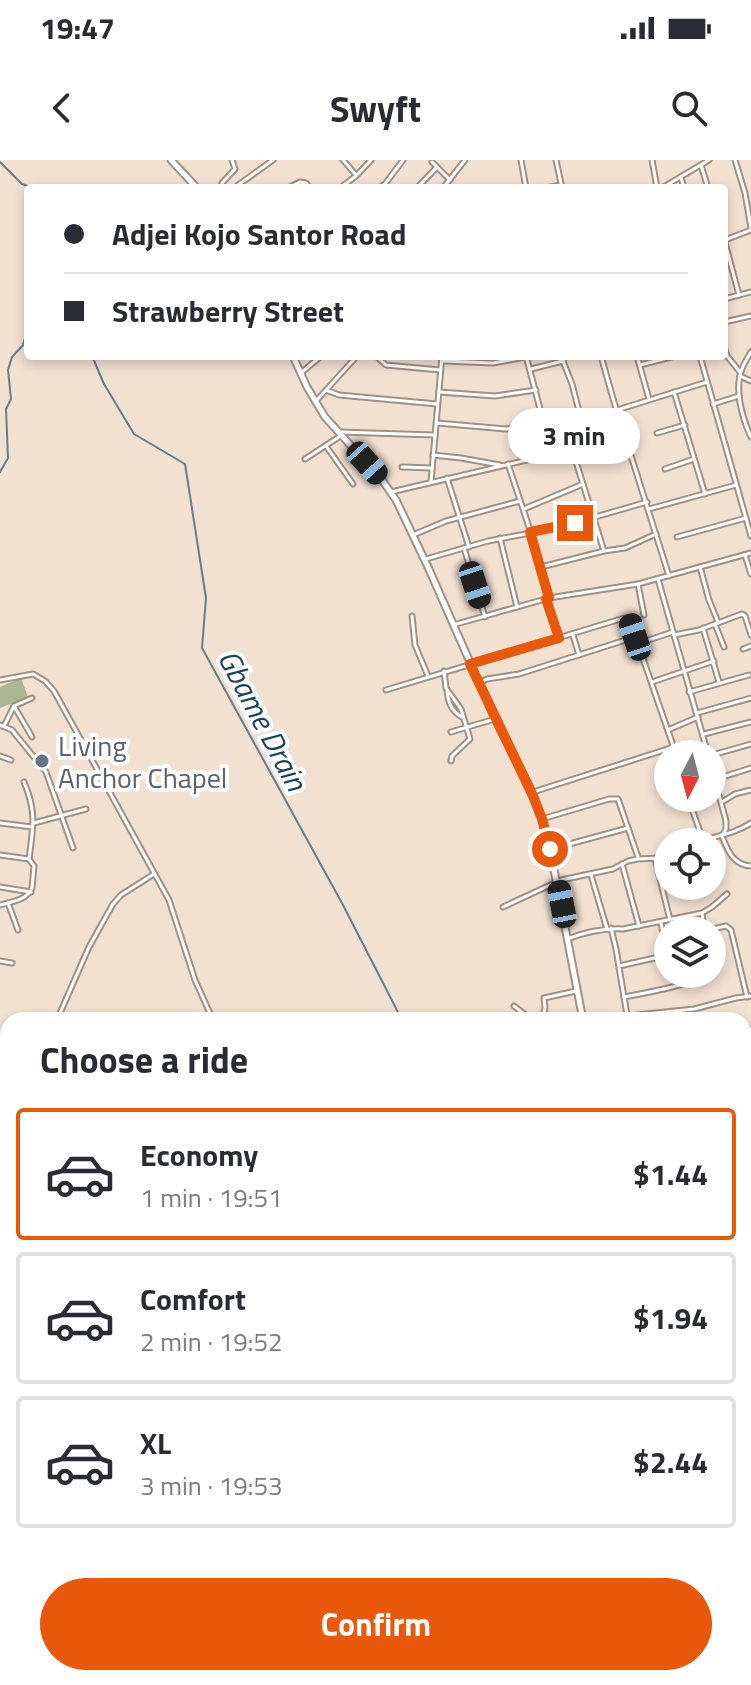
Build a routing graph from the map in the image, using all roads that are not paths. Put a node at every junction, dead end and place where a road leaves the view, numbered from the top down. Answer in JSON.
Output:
{"nodes":[{"id":1,"x":171,"y":160,"type":"edge"},
{"id":2,"x":232,"y":160,"type":"edge"},
{"id":3,"x":273,"y":160,"type":"edge"},
{"id":4,"x":343,"y":160,"type":"edge"},
{"id":5,"x":371,"y":160,"type":"edge"},
{"id":6,"x":403,"y":160,"type":"edge"},
{"id":7,"x":465,"y":160,"type":"edge"},
{"id":8,"x":521,"y":160,"type":"edge"},
{"id":9,"x":556,"y":160,"type":"edge"},
{"id":10,"x":652,"y":160,"type":"edge"},
{"id":11,"x":694,"y":160,"type":"edge"},
{"id":12,"x":709,"y":160,"type":"edge"},
{"id":13,"x":735,"y":160,"type":"edge"},
{"id":14,"x":432,"y":162,"type":"edge"},
{"id":15,"x":701,"y":165,"type":"junction"},
{"id":16,"x":437,"y":167,"type":"junction"},
{"id":17,"x":695,"y":168,"type":"junction"},
{"id":18,"x":356,"y":176,"type":"junction"},
{"id":19,"x":681,"y":177,"type":"junction"},
{"id":20,"x":450,"y":180,"type":"junction"},
{"id":21,"x":242,"y":183,"type":"edge"},
{"id":22,"x":193,"y":184,"type":"edge"},
{"id":23,"x":222,"y":184,"type":"edge"},
{"id":24,"x":345,"y":184,"type":"edge"},
{"id":25,"x":385,"y":184,"type":"edge"},
{"id":26,"x":421,"y":184,"type":"edge"},
{"id":27,"x":446,"y":184,"type":"edge"},
{"id":28,"x":525,"y":184,"type":"edge"},
{"id":29,"x":561,"y":184,"type":"edge"},
{"id":30,"x":659,"y":184,"type":"edge"},
{"id":31,"x":668,"y":184,"type":"edge"},
{"id":32,"x":683,"y":184,"type":"edge"},
{"id":33,"x":707,"y":184,"type":"edge"},
{"id":34,"x":751,"y":229,"type":"edge"},
{"id":35,"x":728,"y":238,"type":"edge"},
{"id":36,"x":728,"y":260,"type":"edge"},
{"id":37,"x":751,"y":292,"type":"edge"},
{"id":38,"x":739,"y":295,"type":"junction"},
{"id":39,"x":728,"y":298,"type":"edge"},
{"id":40,"x":751,"y":316,"type":"edge"},
{"id":41,"x":728,"y":321,"type":"edge"},
{"id":42,"x":751,"y":352,"type":"edge"},
{"id":43,"x":728,"y":357,"type":"edge"},
{"id":44,"x":295,"y":360,"type":"edge"},
{"id":45,"x":316,"y":360,"type":"edge"},
{"id":46,"x":353,"y":360,"type":"edge"},
{"id":47,"x":380,"y":360,"type":"edge"},
{"id":48,"x":442,"y":360,"type":"edge"},
{"id":49,"x":456,"y":360,"type":"edge"},
{"id":50,"x":476,"y":360,"type":"edge"},
{"id":51,"x":510,"y":360,"type":"edge"},
{"id":52,"x":527,"y":360,"type":"edge"},
{"id":53,"x":556,"y":360,"type":"edge"},
{"id":54,"x":563,"y":360,"type":"edge"},
{"id":55,"x":602,"y":360,"type":"edge"},
{"id":56,"x":638,"y":360,"type":"edge"},
{"id":57,"x":656,"y":360,"type":"edge"},
{"id":58,"x":701,"y":360,"type":"edge"},
{"id":59,"x":476,"y":363,"type":"junction"},
{"id":60,"x":640,"y":365,"type":"junction"},
{"id":61,"x":530,"y":369,"type":"junction"},
{"id":62,"x":440,"y":370,"type":"junction"},
{"id":63,"x":301,"y":373,"type":"junction"},
{"id":64,"x":740,"y":374,"type":"junction"},
{"id":65,"x":751,"y":381,"type":"edge"},
{"id":66,"x":707,"y":382,"type":"junction"},
{"id":67,"x":326,"y":390,"type":"junction"},
{"id":68,"x":536,"y":390,"type":"junction"},
{"id":69,"x":439,"y":392,"type":"junction"},
{"id":70,"x":674,"y":392,"type":"junction"},
{"id":71,"x":739,"y":396,"type":"junction"},
{"id":72,"x":649,"y":399,"type":"junction"},
{"id":73,"x":315,"y":401,"type":"junction"},
{"id":74,"x":437,"y":404,"type":"junction"},
{"id":75,"x":713,"y":404,"type":"junction"},
{"id":76,"x":617,"y":411,"type":"junction"},
{"id":77,"x":750,"y":418,"type":"edge"},
{"id":78,"x":744,"y":419,"type":"junction"},
{"id":79,"x":544,"y":422,"type":"junction"},
{"id":80,"x":435,"y":423,"type":"junction"},
{"id":81,"x":582,"y":423,"type":"junction"},
{"id":82,"x":685,"y":425,"type":"junction"},
{"id":83,"x":657,"y":433,"type":"dead end"},
{"id":84,"x":340,"y":434,"type":"junction"},
{"id":85,"x":435,"y":435,"type":"junction"},
{"id":86,"x":625,"y":437,"type":"junction"},
{"id":87,"x":751,"y":437,"type":"edge"},
{"id":88,"x":326,"y":446,"type":"junction"},
{"id":89,"x":588,"y":446,"type":"junction"},
{"id":90,"x":572,"y":449,"type":"junction"},
{"id":91,"x":552,"y":454,"type":"junction"},
{"id":92,"x":433,"y":455,"type":"junction"},
{"id":93,"x":305,"y":459,"type":"dead end"},
{"id":94,"x":694,"y":459,"type":"junction"},
{"id":95,"x":508,"y":464,"type":"junction"},
{"id":96,"x":500,"y":465,"type":"junction"},
{"id":97,"x":402,"y":467,"type":"dead end"},
{"id":98,"x":432,"y":468,"type":"junction"},
{"id":99,"x":665,"y":469,"type":"dead end"},
{"id":100,"x":447,"y":478,"type":"junction"},
{"id":101,"x":431,"y":482,"type":"junction"},
{"id":102,"x":353,"y":484,"type":"dead end"},
{"id":103,"x":583,"y":484,"type":"junction"},
{"id":104,"x":736,"y":485,"type":"junction"},
{"id":105,"x":391,"y":492,"type":"junction"},
{"id":106,"x":705,"y":494,"type":"junction"},
{"id":107,"x":520,"y":501,"type":"junction"},
{"id":108,"x":647,"y":502,"type":"junction"},
{"id":109,"x":523,"y":509,"type":"junction"},
{"id":110,"x":649,"y":509,"type":"junction"},
{"id":111,"x":460,"y":517,"type":"junction"},
{"id":112,"x":594,"y":518,"type":"junction"},
{"id":113,"x":746,"y":518,"type":"junction"},
{"id":114,"x":530,"y":532,"type":"junction"},
{"id":115,"x":656,"y":534,"type":"junction"},
{"id":116,"x":413,"y":535,"type":"junction"},
{"id":117,"x":751,"y":536,"type":"edge"},
{"id":118,"x":677,"y":537,"type":"dead end"},
{"id":119,"x":500,"y":538,"type":"junction"},
{"id":120,"x":466,"y":547,"type":"junction"},
{"id":121,"x":604,"y":551,"type":"junction"},
{"id":122,"x":751,"y":553,"type":"edge"},
{"id":123,"x":745,"y":555,"type":"junction"},
{"id":124,"x":425,"y":559,"type":"junction"},
{"id":125,"x":540,"y":567,"type":"junction"},
{"id":126,"x":700,"y":567,"type":"junction"},
{"id":127,"x":751,"y":574,"type":"edge"},
{"id":128,"x":669,"y":576,"type":"junction"},
{"id":129,"x":658,"y":579,"type":"junction"},
{"id":130,"x":638,"y":584,"type":"junction"},
{"id":131,"x":548,"y":599,"type":"junction"},
{"id":132,"x":517,"y":607,"type":"junction"},
{"id":133,"x":644,"y":615,"type":"dead end"},
{"id":134,"x":412,"y":616,"type":"dead end"},
{"id":135,"x":485,"y":617,"type":"junction"},
{"id":136,"x":717,"y":623,"type":"junction"},
{"id":137,"x":453,"y":625,"type":"junction"},
{"id":138,"x":703,"y":628,"type":"junction"},
{"id":139,"x":573,"y":634,"type":"junction"},
{"id":140,"x":674,"y":634,"type":"junction"},
{"id":141,"x":751,"y":635,"type":"edge"},
{"id":142,"x":635,"y":637,"type":"junction"},
{"id":143,"x":559,"y":638,"type":"junction"},
{"id":144,"x":639,"y":643,"type":"junction"},
{"id":145,"x":751,"y":646,"type":"edge"},
{"id":146,"x":724,"y":647,"type":"dead end"},
{"id":147,"x":743,"y":649,"type":"dead end"},
{"id":148,"x":579,"y":655,"type":"junction"},
{"id":149,"x":714,"y":661,"type":"junction"},
{"id":150,"x":470,"y":664,"type":"junction"},
{"id":151,"x":444,"y":671,"type":"junction"},
{"id":152,"x":684,"y":671,"type":"junction"},
{"id":153,"x":749,"y":675,"type":"dead end"},
{"id":154,"x":428,"y":676,"type":"junction"},
{"id":155,"x":0,"y":680,"type":"edge"},
{"id":156,"x":652,"y":682,"type":"junction"},
{"id":157,"x":479,"y":683,"type":"junction"},
{"id":158,"x":719,"y":683,"type":"junction"},
{"id":159,"x":386,"y":690,"type":"dead end"},
{"id":160,"x":447,"y":690,"type":"junction"},
{"id":161,"x":689,"y":692,"type":"junction"},
{"id":162,"x":32,"y":698,"type":"dead end"},
{"id":163,"x":751,"y":698,"type":"edge"},
{"id":164,"x":14,"y":706,"type":"junction"},
{"id":165,"x":697,"y":715,"type":"junction"},
{"id":166,"x":463,"y":718,"type":"junction"},
{"id":167,"x":495,"y":719,"type":"junction"},
{"id":168,"x":751,"y":722,"type":"edge"},
{"id":169,"x":2,"y":726,"type":"edge"},
{"id":170,"x":467,"y":726,"type":"junction"},
{"id":171,"x":668,"y":730,"type":"junction"},
{"id":172,"x":451,"y":732,"type":"dead end"},
{"id":173,"x":703,"y":734,"type":"junction"},
{"id":174,"x":32,"y":737,"type":"dead end"},
{"id":175,"x":672,"y":740,"type":"edge"},
{"id":176,"x":705,"y":740,"type":"edge"},
{"id":177,"x":751,"y":744,"type":"edge"},
{"id":178,"x":726,"y":750,"type":"edge"},
{"id":179,"x":654,"y":753,"type":"edge"},
{"id":180,"x":0,"y":756,"type":"edge"},
{"id":181,"x":11,"y":760,"type":"dead end"},
{"id":182,"x":451,"y":761,"type":"dead end"},
{"id":183,"x":751,"y":768,"type":"edge"},
{"id":184,"x":726,"y":776,"type":"edge"},
{"id":185,"x":24,"y":782,"type":"dead end"},
{"id":186,"x":751,"y":790,"type":"edge"},
{"id":187,"x":532,"y":792,"type":"junction"},
{"id":188,"x":726,"y":799,"type":"edge"},
{"id":189,"x":86,"y":809,"type":"dead end"},
{"id":190,"x":63,"y":816,"type":"junction"},
{"id":191,"x":542,"y":819,"type":"junction"},
{"id":192,"x":0,"y":823,"type":"edge"},
{"id":193,"x":751,"y":823,"type":"edge"},
{"id":194,"x":33,"y":825,"type":"junction"},
{"id":195,"x":628,"y":828,"type":"junction"},
{"id":196,"x":726,"y":834,"type":"edge"},
{"id":197,"x":726,"y":847,"type":"edge"},
{"id":198,"x":73,"y":848,"type":"dead end"},
{"id":199,"x":550,"y":849,"type":"junction"},
{"id":200,"x":0,"y":855,"type":"edge"},
{"id":201,"x":29,"y":859,"type":"junction"},
{"id":202,"x":638,"y":859,"type":"junction"},
{"id":203,"x":654,"y":859,"type":"edge"},
{"id":204,"x":622,"y":863,"type":"junction"},
{"id":205,"x":751,"y":866,"type":"edge"},
{"id":206,"x":591,"y":873,"type":"junction"},
{"id":207,"x":154,"y":874,"type":"junction"},
{"id":208,"x":557,"y":882,"type":"junction"},
{"id":209,"x":0,"y":887,"type":"edge"},
{"id":210,"x":31,"y":892,"type":"junction"},
{"id":211,"x":727,"y":894,"type":"dead end"},
{"id":212,"x":8,"y":903,"type":"junction"},
{"id":213,"x":0,"y":905,"type":"edge"},
{"id":214,"x":503,"y":907,"type":"dead end"},
{"id":215,"x":702,"y":913,"type":"junction"},
{"id":216,"x":688,"y":916,"type":"edge"},
{"id":217,"x":703,"y":916,"type":"edge"},
{"id":218,"x":654,"y":923,"type":"edge"},
{"id":219,"x":639,"y":926,"type":"junction"},
{"id":220,"x":726,"y":926,"type":"edge"},
{"id":221,"x":609,"y":928,"type":"junction"},
{"id":222,"x":18,"y":930,"type":"dead end"},
{"id":223,"x":567,"y":939,"type":"junction"},
{"id":224,"x":654,"y":958,"type":"edge"},
{"id":225,"x":0,"y":961,"type":"edge"},
{"id":226,"x":12,"y":963,"type":"dead end"},
{"id":227,"x":619,"y":966,"type":"junction"},
{"id":228,"x":667,"y":988,"type":"edge"},
{"id":229,"x":576,"y":991,"type":"junction"},
{"id":230,"x":749,"y":996,"type":"edge"},
{"id":231,"x":624,"y":997,"type":"junction"},
{"id":232,"x":514,"y":1006,"type":"dead end"},
{"id":233,"x":61,"y":1012,"type":"edge"},
{"id":234,"x":209,"y":1012,"type":"edge"},
{"id":235,"x":522,"y":1012,"type":"edge"},
{"id":236,"x":543,"y":1012,"type":"edge"},
{"id":237,"x":581,"y":1012,"type":"edge"},
{"id":238,"x":626,"y":1012,"type":"edge"},
{"id":239,"x":672,"y":1012,"type":"edge"}],
"edges":[{"from":1,"to":22,"type":"street"},
{"from":2,"to":23,"type":"street"},
{"from":3,"to":21,"type":"street"},
{"from":4,"to":18,"type":"street"},
{"from":5,"to":18,"type":"street"},
{"from":6,"to":25,"type":"street"},
{"from":7,"to":20,"type":"street"},
{"from":8,"to":28,"type":"street"},
{"from":9,"to":29,"type":"street"},
{"from":10,"to":30,"type":"street"},
{"from":11,"to":17,"type":"street"},
{"from":12,"to":15,"type":"street"},
{"from":13,"to":34,"type":"street"},
{"from":14,"to":16,"type":"street"},
{"from":15,"to":17,"type":"street"},
{"from":15,"to":33,"type":"street"},
{"from":16,"to":20,"type":"street"},
{"from":16,"to":26,"type":"street"},
{"from":17,"to":19,"type":"street"},
{"from":18,"to":24,"type":"street"},
{"from":19,"to":31,"type":"street"},
{"from":19,"to":32,"type":"street"},
{"from":20,"to":27,"type":"street"},
{"from":34,"to":35,"type":"street"},
{"from":36,"to":38,"type":"street"},
{"from":37,"to":38,"type":"street"},
{"from":38,"to":39,"type":"street"},
{"from":40,"to":41,"type":"street"},
{"from":42,"to":64,"type":"street"},
{"from":43,"to":64,"type":"street"},
{"from":44,"to":63,"type":"street"},
{"from":45,"to":63,"type":"street"},
{"from":46,"to":67,"type":"street"},
{"from":47,"to":62,"type":"street"},
{"from":48,"to":62,"type":"street"},
{"from":49,"to":59,"type":"street"},
{"from":50,"to":59,"type":"street"},
{"from":51,"to":59,"type":"street"},
{"from":52,"to":61,"type":"street"},
{"from":53,"to":61,"type":"street"},
{"from":54,"to":81,"type":"street"},
{"from":55,"to":76,"type":"street"},
{"from":56,"to":60,"type":"street"},
{"from":57,"to":60,"type":"street"},
{"from":58,"to":66,"type":"street"},
{"from":60,"to":72,"type":"street"},
{"from":61,"to":68,"type":"street"},
{"from":62,"to":69,"type":"street"},
{"from":63,"to":73,"type":"street"},
{"from":64,"to":65,"type":"street"},
{"from":64,"to":71,"type":"street"},
{"from":66,"to":70,"type":"street"},
{"from":66,"to":75,"type":"street"},
{"from":67,"to":73,"type":"street"},
{"from":67,"to":74,"type":"street"},
{"from":68,"to":69,"type":"street"},
{"from":68,"to":79,"type":"street"},
{"from":69,"to":74,"type":"street"},
{"from":70,"to":72,"type":"street"},
{"from":70,"to":82,"type":"street"},
{"from":71,"to":75,"type":"street"},
{"from":71,"to":78,"type":"street"},
{"from":72,"to":76,"type":"street"},
{"from":73,"to":84,"type":"street"},
{"from":74,"to":80,"type":"street"},
{"from":75,"to":104,"type":"street"},
{"from":76,"to":81,"type":"street"},
{"from":76,"to":86,"type":"street"},
{"from":77,"to":78,"type":"street"},
{"from":78,"to":87,"type":"street"},
{"from":79,"to":80,"type":"street"},
{"from":79,"to":91,"type":"street"},
{"from":80,"to":85,"type":"street"},
{"from":81,"to":89,"type":"street"},
{"from":82,"to":83,"type":"street"},
{"from":82,"to":94,"type":"street"},
{"from":84,"to":85,"type":"street"},
{"from":84,"to":88,"type":"street"},
{"from":84,"to":105,"type":"street"},
{"from":85,"to":92,"type":"street"},
{"from":86,"to":89,"type":"street"},
{"from":86,"to":108,"type":"street"},
{"from":88,"to":93,"type":"street"},
{"from":88,"to":102,"type":"street"},
{"from":89,"to":90,"type":"street"},
{"from":90,"to":91,"type":"street"},
{"from":90,"to":103,"type":"street"},
{"from":91,"to":95,"type":"street"},
{"from":92,"to":96,"type":"street"},
{"from":92,"to":98,"type":"street"},
{"from":94,"to":99,"type":"street"},
{"from":94,"to":106,"type":"street"},
{"from":95,"to":96,"type":"street"},
{"from":95,"to":107,"type":"street"},
{"from":96,"to":100,"type":"street"},
{"from":97,"to":98,"type":"street"},
{"from":98,"to":101,"type":"street"},
{"from":100,"to":101,"type":"street"},
{"from":100,"to":111,"type":"street"},
{"from":101,"to":105,"type":"street"},
{"from":103,"to":109,"type":"street"},
{"from":103,"to":112,"type":"street"},
{"from":104,"to":106,"type":"street"},
{"from":104,"to":113,"type":"street"},
{"from":105,"to":116,"type":"street"},
{"from":106,"to":110,"type":"street"},
{"from":107,"to":109,"type":"street"},
{"from":107,"to":111,"type":"street"},
{"from":108,"to":110,"type":"street"},
{"from":108,"to":112,"type":"street"},
{"from":109,"to":114,"type":"street"},
{"from":110,"to":115,"type":"street"},
{"from":111,"to":116,"type":"street"},
{"from":111,"to":120,"type":"street"},
{"from":112,"to":114,"type":"street"},
{"from":112,"to":121,"type":"street"},
{"from":113,"to":117,"type":"street"},
{"from":113,"to":118,"type":"street"},
{"from":114,"to":119,"type":"street"},
{"from":114,"to":125,"type":"street"},
{"from":115,"to":121,"type":"street"},
{"from":115,"to":128,"type":"street"},
{"from":116,"to":124,"type":"street"},
{"from":119,"to":120,"type":"street"},
{"from":119,"to":132,"type":"street"},
{"from":120,"to":124,"type":"street"},
{"from":120,"to":135,"type":"street"},
{"from":121,"to":125,"type":"street"},
{"from":122,"to":123,"type":"street"},
{"from":123,"to":126,"type":"street"},
{"from":123,"to":127,"type":"street"},
{"from":124,"to":137,"type":"street"},
{"from":125,"to":131,"type":"street"},
{"from":126,"to":128,"type":"street"},
{"from":126,"to":136,"type":"street"},
{"from":128,"to":129,"type":"street"},
{"from":129,"to":130,"type":"street"},
{"from":129,"to":140,"type":"street"},
{"from":130,"to":131,"type":"street"},
{"from":130,"to":133,"type":"street"},
{"from":131,"to":132,"type":"street"},
{"from":131,"to":143,"type":"street"},
{"from":132,"to":135,"type":"street"},
{"from":134,"to":154,"type":"street"},
{"from":135,"to":137,"type":"street"},
{"from":136,"to":138,"type":"street"},
{"from":136,"to":141,"type":"street"},
{"from":136,"to":146,"type":"street"},
{"from":137,"to":150,"type":"street"},
{"from":138,"to":140,"type":"street"},
{"from":138,"to":149,"type":"street"},
{"from":139,"to":142,"type":"street"},
{"from":139,"to":143,"type":"street"},
{"from":139,"to":148,"type":"street"},
{"from":140,"to":144,"type":"street"},
{"from":140,"to":152,"type":"street"},
{"from":142,"to":144,"type":"street"},
{"from":142,"to":148,"type":"street"},
{"from":143,"to":150,"type":"street"},
{"from":144,"to":156,"type":"street"},
{"from":145,"to":147,"type":"street"},
{"from":148,"to":157,"type":"street"},
{"from":149,"to":152,"type":"street"},
{"from":149,"to":158,"type":"street"},
{"from":150,"to":151,"type":"street"},
{"from":150,"to":157,"type":"street"},
{"from":151,"to":154,"type":"street"},
{"from":151,"to":160,"type":"street"},
{"from":152,"to":156,"type":"street"},
{"from":152,"to":161,"type":"street"},
{"from":153,"to":158,"type":"street"},
{"from":154,"to":159,"type":"street"},
{"from":155,"to":207,"type":"street"},
{"from":156,"to":171,"type":"street"},
{"from":157,"to":167,"type":"street"},
{"from":158,"to":161,"type":"street"},
{"from":160,"to":166,"type":"street"},
{"from":160,"to":166,"type":"street"},
{"from":161,"to":165,"type":"street"},
{"from":162,"to":164,"type":"street"},
{"from":163,"to":165,"type":"street"},
{"from":164,"to":169,"type":"street"},
{"from":164,"to":174,"type":"street"},
{"from":165,"to":171,"type":"street"},
{"from":165,"to":173,"type":"street"},
{"from":166,"to":170,"type":"street"},
{"from":167,"to":170,"type":"street"},
{"from":167,"to":187,"type":"street"},
{"from":168,"to":173,"type":"street"},
{"from":169,"to":190,"type":"street"},
{"from":170,"to":172,"type":"street"},
{"from":170,"to":182,"type":"street"},
{"from":171,"to":175,"type":"street"},
{"from":173,"to":176,"type":"street"},
{"from":177,"to":178,"type":"street"},
{"from":179,"to":187,"type":"street"},
{"from":180,"to":181,"type":"street"},
{"from":183,"to":184,"type":"street"},
{"from":185,"to":194,"type":"street"},
{"from":186,"to":188,"type":"street"},
{"from":187,"to":191,"type":"street"},
{"from":189,"to":190,"type":"street"},
{"from":190,"to":194,"type":"street"},
{"from":190,"to":198,"type":"street"},
{"from":191,"to":195,"type":"street"},
{"from":191,"to":199,"type":"street"},
{"from":192,"to":194,"type":"street"},
{"from":193,"to":196,"type":"street"},
{"from":194,"to":201,"type":"street"},
{"from":195,"to":199,"type":"street"},
{"from":195,"to":202,"type":"street"},
{"from":197,"to":205,"type":"street"},
{"from":199,"to":208,"type":"street"},
{"from":200,"to":201,"type":"street"},
{"from":201,"to":210,"type":"street"},
{"from":202,"to":203,"type":"street"},
{"from":202,"to":204,"type":"street"},
{"from":204,"to":206,"type":"street"},
{"from":204,"to":219,"type":"street"},
{"from":206,"to":208,"type":"street"},
{"from":206,"to":221,"type":"street"},
{"from":207,"to":233,"type":"street"},
{"from":207,"to":234,"type":"street"},
{"from":208,"to":214,"type":"street"},
{"from":208,"to":223,"type":"street"},
{"from":209,"to":210,"type":"street"},
{"from":210,"to":212,"type":"street"},
{"from":211,"to":215,"type":"street"},
{"from":212,"to":213,"type":"street"},
{"from":212,"to":222,"type":"street"},
{"from":215,"to":216,"type":"street"},
{"from":215,"to":217,"type":"street"},
{"from":218,"to":219,"type":"street"},
{"from":219,"to":221,"type":"street"},
{"from":220,"to":230,"type":"street"},
{"from":221,"to":223,"type":"street"},
{"from":221,"to":227,"type":"street"},
{"from":223,"to":229,"type":"street"},
{"from":224,"to":227,"type":"street"},
{"from":225,"to":226,"type":"street"},
{"from":227,"to":231,"type":"street"},
{"from":228,"to":231,"type":"street"},
{"from":229,"to":236,"type":"street"},
{"from":229,"to":237,"type":"street"},
{"from":230,"to":239,"type":"street"},
{"from":231,"to":238,"type":"street"},
{"from":232,"to":235,"type":"street"}]}
